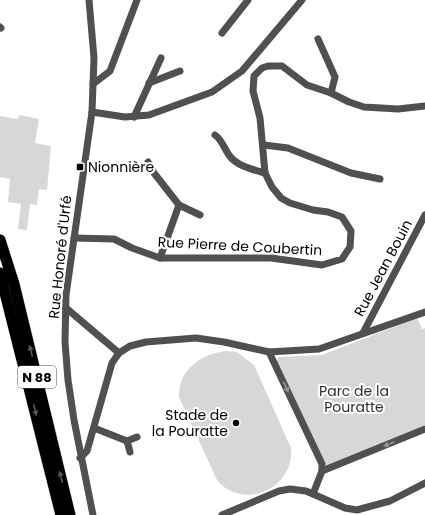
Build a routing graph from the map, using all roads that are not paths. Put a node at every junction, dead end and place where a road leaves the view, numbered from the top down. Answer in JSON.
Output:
{"nodes":[{"id":1,"x":89,"y":0,"type":"edge"},
{"id":2,"x":137,"y":0,"type":"edge"},
{"id":3,"x":248,"y":0,"type":"edge"},
{"id":4,"x":302,"y":0,"type":"edge"},
{"id":5,"x":222,"y":33,"type":"dead end"},
{"id":6,"x":318,"y":39,"type":"dead end"},
{"id":7,"x":161,"y":58,"type":"dead end"},
{"id":8,"x":180,"y":71,"type":"dead end"},
{"id":9,"x":149,"y":83,"type":"junction"},
{"id":10,"x":94,"y":84,"type":"junction"},
{"id":11,"x":331,"y":92,"type":"junction"},
{"id":12,"x":425,"y":106,"type":"edge"},
{"id":13,"x":92,"y":112,"type":"junction"},
{"id":14,"x":134,"y":117,"type":"junction"},
{"id":15,"x":215,"y":135,"type":"dead end"},
{"id":16,"x":264,"y":145,"type":"junction"},
{"id":17,"x":148,"y":162,"type":"dead end"},
{"id":18,"x":265,"y":173,"type":"junction"},
{"id":19,"x":380,"y":179,"type":"dead end"},
{"id":20,"x":179,"y":205,"type":"junction"},
{"id":21,"x":200,"y":215,"type":"dead end"},
{"id":22,"x":425,"y":215,"type":"edge"},
{"id":23,"x":74,"y":238,"type":"junction"},
{"id":24,"x":0,"y":240,"type":"edge"},
{"id":25,"x":160,"y":258,"type":"junction"},
{"id":26,"x":0,"y":273,"type":"edge"},
{"id":27,"x":0,"y":297,"type":"edge"},
{"id":28,"x":66,"y":308,"type":"junction"},
{"id":29,"x":425,"y":312,"type":"edge"},
{"id":30,"x":363,"y":333,"type":"junction"},
{"id":31,"x":270,"y":352,"type":"junction"},
{"id":32,"x":119,"y":353,"type":"junction"},
{"id":33,"x":26,"y":372,"type":"junction"},
{"id":34,"x":94,"y":428,"type":"junction"},
{"id":35,"x":425,"y":429,"type":"edge"},
{"id":36,"x":137,"y":437,"type":"dead end"},
{"id":37,"x":127,"y":441,"type":"junction"},
{"id":38,"x":130,"y":452,"type":"dead end"},
{"id":39,"x":80,"y":458,"type":"junction"},
{"id":40,"x":322,"y":471,"type":"junction"},
{"id":41,"x":425,"y":483,"type":"edge"},
{"id":42,"x":313,"y":494,"type":"junction"},
{"id":43,"x":61,"y":515,"type":"edge"},
{"id":44,"x":70,"y":515,"type":"edge"},
{"id":45,"x":92,"y":515,"type":"edge"},
{"id":46,"x":222,"y":515,"type":"edge"}],
"edges":[{"from":1,"to":10,"type":"street","name":"Rue Honoré d'Urfé"},
{"from":2,"to":10,"type":"street"},
{"from":3,"to":5,"type":"street"},
{"from":4,"to":14,"type":"street"},
{"from":6,"to":11,"type":"street"},
{"from":7,"to":9,"type":"street"},
{"from":8,"to":9,"type":"street"},
{"from":9,"to":14,"type":"street"},
{"from":10,"to":13,"type":"street","name":"Rue Honoré d'Urfé"},
{"from":11,"to":12,"type":"street","name":"Rue Pierre de Coubertin"},
{"from":11,"to":16,"type":"street","name":"Rue Pierre de Coubertin"},
{"from":13,"to":14,"type":"street"},
{"from":13,"to":23,"type":"street","name":"Rue Honoré d'Urfé"},
{"from":15,"to":18,"type":"street"},
{"from":16,"to":18,"type":"street","name":"Rue Pierre de Coubertin"},
{"from":16,"to":19,"type":"street"},
{"from":17,"to":20,"type":"street"},
{"from":18,"to":25,"type":"street","name":"Rue Pierre de Coubertin"},
{"from":20,"to":21,"type":"street"},
{"from":20,"to":25,"type":"street"},
{"from":22,"to":30,"type":"street","name":"Rue Jean Bouin"},
{"from":23,"to":25,"type":"street","name":"Rue Pierre de Coubertin"},
{"from":23,"to":28,"type":"street","name":"Rue Honoré d'Urfé"},
{"from":44,"to":24,"type":"highway","number":"N 88","one_way":true},
{"from":26,"to":33,"type":"highway","number":"N 88"},
{"from":27,"to":33,"type":"highway"},
{"from":28,"to":32,"type":"street"},
{"from":28,"to":39,"type":"street","name":"Rue Honoré d'Urfé"},
{"from":29,"to":30,"type":"street"},
{"from":30,"to":31,"type":"street"},
{"from":31,"to":32,"type":"street"},
{"from":31,"to":40,"type":"street","one_way":true},
{"from":32,"to":34,"type":"street"},
{"from":33,"to":43,"type":"highway","number":"N 88","one_way":true},
{"from":34,"to":37,"type":"street"},
{"from":34,"to":39,"type":"street"},
{"from":35,"to":40,"type":"street","one_way":true},
{"from":36,"to":37,"type":"street"},
{"from":37,"to":38,"type":"street"},
{"from":39,"to":45,"type":"street","name":"Rue Honoré d'Urfé"},
{"from":40,"to":42,"type":"street"},
{"from":41,"to":42,"type":"street"},
{"from":42,"to":46,"type":"street"}]}
